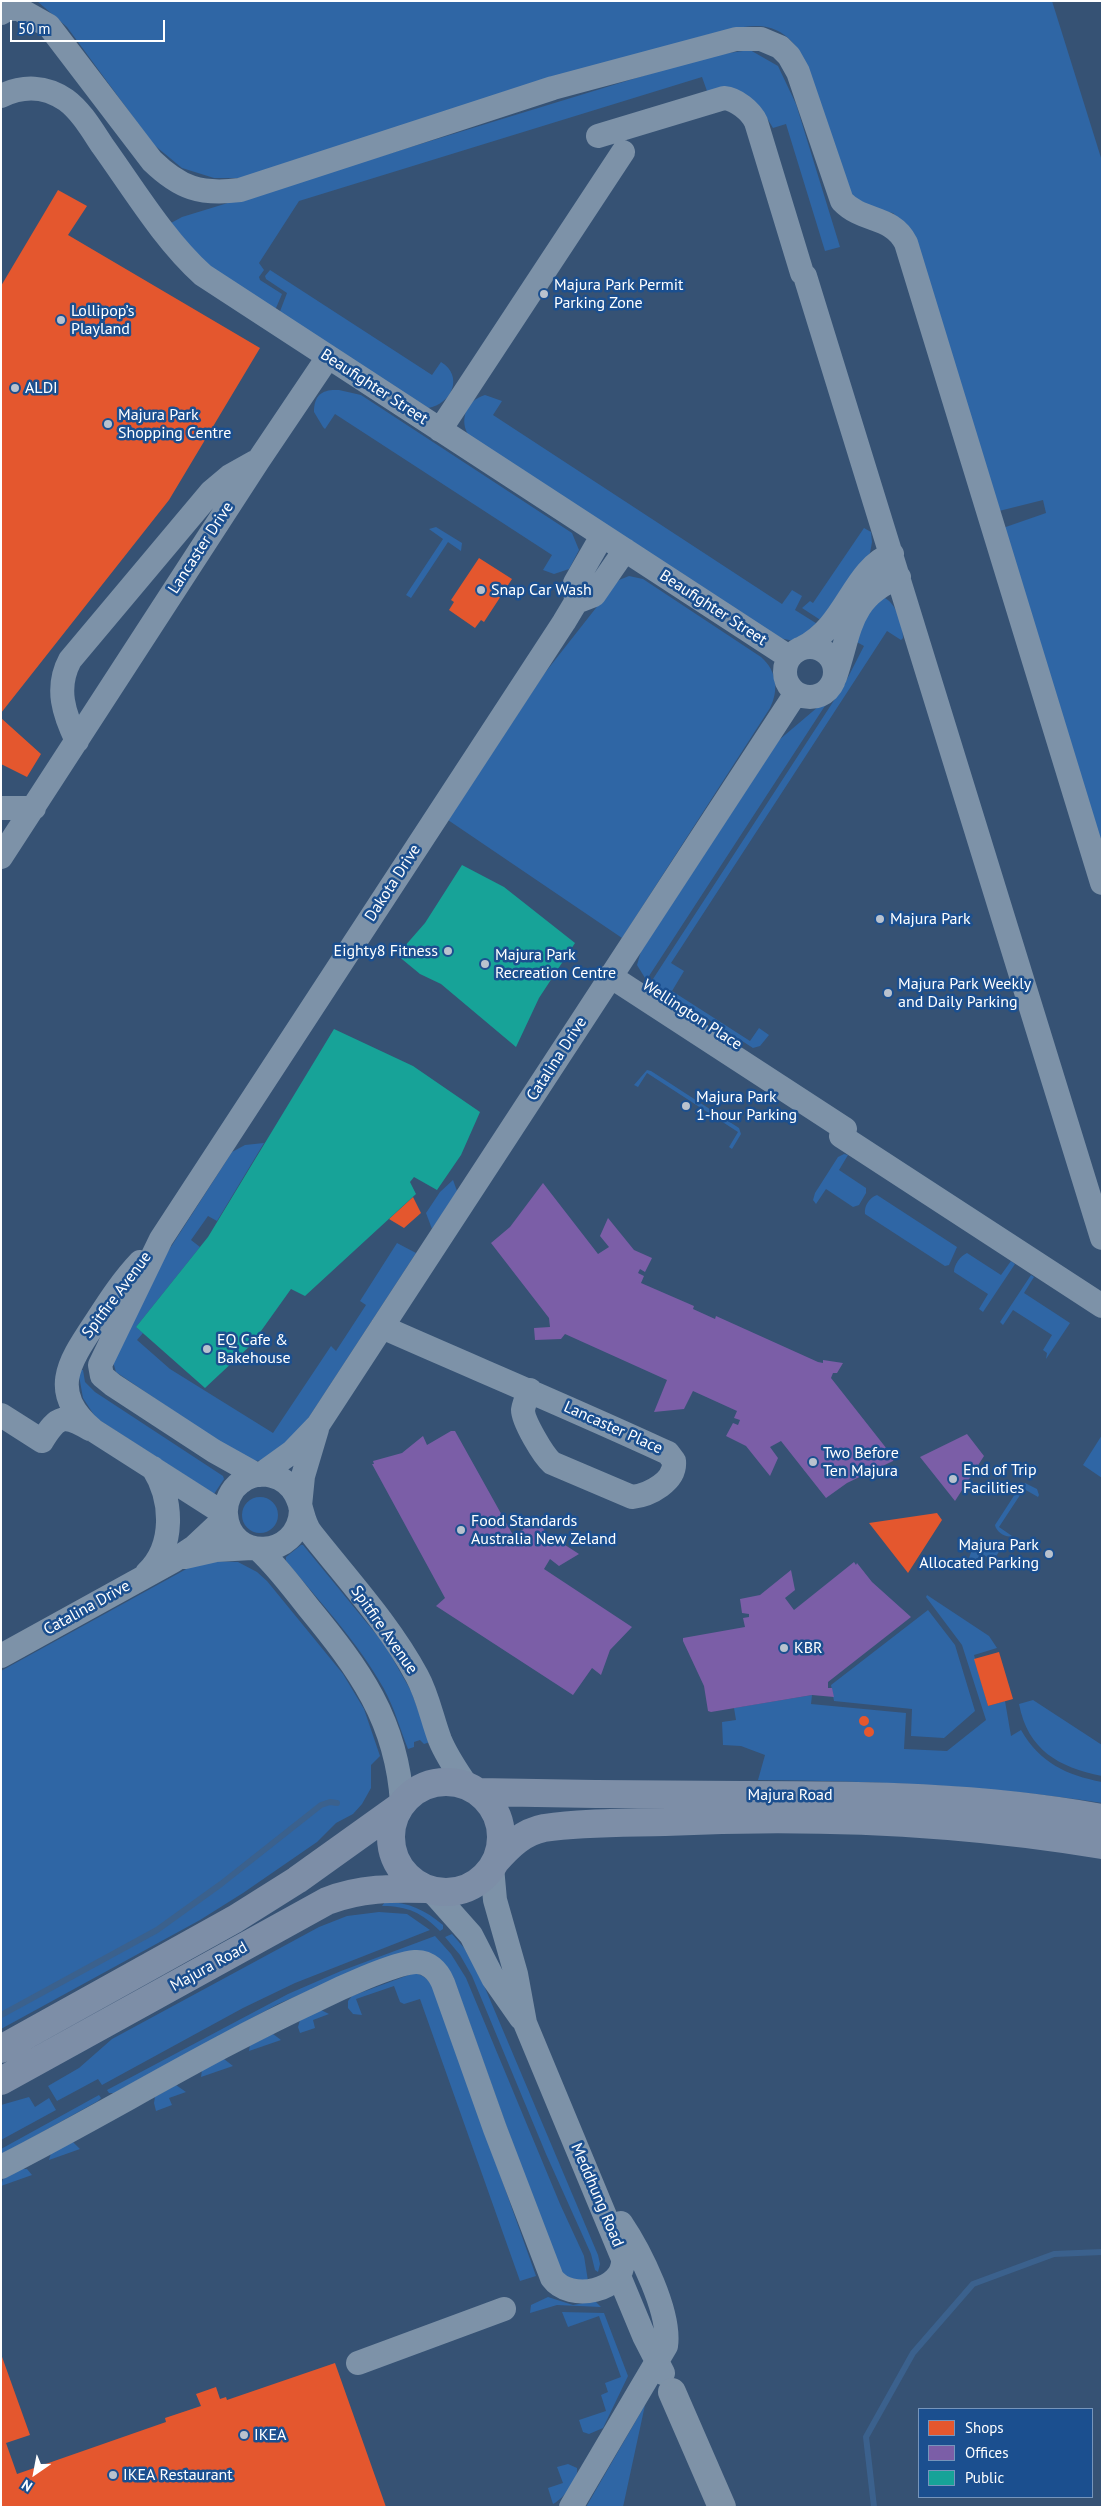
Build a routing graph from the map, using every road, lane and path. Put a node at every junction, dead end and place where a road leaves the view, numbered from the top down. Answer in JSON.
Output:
{"nodes":[{"id":1,"x":1,"y":13,"type":"edge"},
{"id":2,"x":1,"y":96,"type":"edge"},
{"id":3,"x":648,"y":120,"type":"junction"},
{"id":4,"x":624,"y":153,"type":"junction"},
{"id":5,"x":328,"y":358,"type":"junction"},
{"id":6,"x":440,"y":430,"type":"junction"},
{"id":7,"x":258,"y":461,"type":"junction"},
{"id":8,"x":602,"y":536,"type":"junction"},
{"id":9,"x":625,"y":550,"type":"junction"},
{"id":10,"x":892,"y":554,"type":"junction"},
{"id":11,"x":899,"y":577,"type":"junction"},
{"id":12,"x":576,"y":602,"type":"junction"},
{"id":13,"x":795,"y":653,"type":"junction"},
{"id":14,"x":834,"y":680,"type":"junction"},
{"id":15,"x":796,"y":693,"type":"junction"},
{"id":16,"x":76,"y":741,"type":"junction"},
{"id":17,"x":1,"y":808,"type":"edge"},
{"id":18,"x":34,"y":808,"type":"junction"},
{"id":19,"x":1,"y":857,"type":"edge"},
{"id":20,"x":1102,"y":883,"type":"edge"},
{"id":21,"x":610,"y":976,"type":"junction"},
{"id":22,"x":1102,"y":1238,"type":"edge"},
{"id":23,"x":162,"y":1239,"type":"junction"},
{"id":24,"x":1102,"y":1306,"type":"edge"},
{"id":25,"x":382,"y":1327,"type":"junction"},
{"id":26,"x":530,"y":1390,"type":"junction"},
{"id":27,"x":1,"y":1415,"type":"edge"},
{"id":28,"x":318,"y":1425,"type":"junction"},
{"id":29,"x":98,"y":1434,"type":"junction"},
{"id":30,"x":153,"y":1468,"type":"junction"},
{"id":31,"x":258,"y":1475,"type":"junction"},
{"id":32,"x":300,"y":1508,"type":"junction"},
{"id":33,"x":226,"y":1516,"type":"junction"},
{"id":34,"x":255,"y":1548,"type":"junction"},
{"id":35,"x":173,"y":1561,"type":"junction"},
{"id":36,"x":139,"y":1580,"type":"junction"},
{"id":37,"x":1,"y":1656,"type":"edge"},
{"id":38,"x":472,"y":1789,"type":"junction"},
{"id":39,"x":400,"y":1805,"type":"junction"},
{"id":40,"x":1102,"y":1818,"type":"edge"},
{"id":41,"x":1102,"y":1845,"type":"edge"},
{"id":42,"x":494,"y":1864,"type":"junction"},
{"id":43,"x":429,"y":1890,"type":"junction"},
{"id":44,"x":525,"y":2023,"type":"junction"},
{"id":45,"x":1,"y":2049,"type":"edge"},
{"id":46,"x":1,"y":2081,"type":"edge"},
{"id":47,"x":1,"y":2167,"type":"edge"},
{"id":48,"x":589,"y":2176,"type":"junction"},
{"id":49,"x":619,"y":2276,"type":"junction"},
{"id":50,"x":504,"y":2309,"type":"dead end"},
{"id":51,"x":644,"y":2336,"type":"junction"},
{"id":52,"x":657,"y":2362,"type":"junction"},
{"id":53,"x":358,"y":2363,"type":"dead end"},
{"id":54,"x":672,"y":2392,"type":"joint"},
{"id":55,"x":636,"y":2396,"type":"junction"},
{"id":56,"x":571,"y":2507,"type":"edge"},
{"id":57,"x":722,"y":2507,"type":"edge"}],
"edges":[{"from":1,"to":20,"type":"street"},
{"from":2,"to":5,"type":"street","name":"Beaufighter Street"},
{"from":3,"to":4,"type":"street"},
{"from":3,"to":4,"type":"street"},
{"from":3,"to":10,"type":"street"},
{"from":4,"to":6,"type":"street"},
{"from":5,"to":6,"type":"street","name":"Beaufighter Street"},
{"from":5,"to":7,"type":"street","name":"Lancaster Drive"},
{"from":6,"to":8,"type":"street","name":"Beaufighter Street"},
{"from":7,"to":16,"type":"street","name":"Lancaster Drive"},
{"from":7,"to":16,"type":"street"},
{"from":8,"to":9,"type":"street","name":"Beaufighter Street"},
{"from":8,"to":12,"type":"street","name":"Dakota Drive"},
{"from":9,"to":12,"type":"street","name":"Dakota Drive"},
{"from":9,"to":13,"type":"street","name":"Beaufighter Street"},
{"from":10,"to":11,"type":"street"},
{"from":10,"to":13,"type":"street"},
{"from":11,"to":14,"type":"street"},
{"from":11,"to":22,"type":"street"},
{"from":12,"to":23,"type":"street","name":"Dakota Drive"},
{"from":13,"to":14,"type":"street"},
{"from":13,"to":15,"type":"street"},
{"from":14,"to":15,"type":"street"},
{"from":15,"to":21,"type":"street","name":"Catalina Drive"},
{"from":16,"to":18,"type":"street","name":"Lancaster Drive"},
{"from":17,"to":18,"type":"street"},
{"from":18,"to":19,"type":"street"},
{"from":21,"to":24,"type":"street","name":"Wellington Place"},
{"from":21,"to":25,"type":"street","name":"Catalina Drive"},
{"from":23,"to":29,"type":"street","name":"Spitfire Avenue"},
{"from":23,"to":31,"type":"street","name":"Spitfire Avenue"},
{"from":25,"to":26,"type":"street","name":"Lancaster Place"},
{"from":25,"to":28,"type":"street","name":"Catalina Drive"},
{"from":26,"to":26,"type":"street","name":"Lancaster Place"},
{"from":27,"to":29,"type":"street"},
{"from":28,"to":31,"type":"street","name":"Catalina Drive"},
{"from":28,"to":32,"type":"street","name":"Catalina Drive"},
{"from":29,"to":30,"type":"street","name":"Spitfire Avenue"},
{"from":30,"to":33,"type":"street","name":"Spitfire Avenue"},
{"from":30,"to":36,"type":"street"},
{"from":31,"to":32,"type":"street"},
{"from":31,"to":33,"type":"street"},
{"from":32,"to":34,"type":"street"},
{"from":32,"to":38,"type":"street","name":"Spitfire Avenue"},
{"from":33,"to":34,"type":"street"},
{"from":33,"to":35,"type":"street","name":"Catalina Drive"},
{"from":34,"to":35,"type":"street","name":"Catalina Drive"},
{"from":34,"to":39,"type":"street"},
{"from":35,"to":36,"type":"street","name":"Catalina Drive"},
{"from":36,"to":37,"type":"street","name":"Catalina Drive"},
{"from":38,"to":39,"type":"main road"},
{"from":38,"to":40,"type":"main road","name":"Majura Road"},
{"from":38,"to":42,"type":"main road"},
{"from":39,"to":43,"type":"main road"},
{"from":39,"to":45,"type":"main road","name":"Majura Road"},
{"from":41,"to":42,"type":"main road","name":"Majura Road"},
{"from":42,"to":43,"type":"main road"},
{"from":42,"to":44,"type":"street","name":"Meddhung Road"},
{"from":43,"to":44,"type":"street","name":"Meddhung Road"},
{"from":43,"to":46,"type":"main road","name":"Majura Road"},
{"from":44,"to":48,"type":"street","name":"Meddhung Road"},
{"from":47,"to":49,"type":"street"},
{"from":48,"to":49,"type":"street","name":"Meddhung Road"},
{"from":48,"to":52,"type":"street"},
{"from":49,"to":51,"type":"street","name":"Meddhung Road"},
{"from":50,"to":53,"type":"street"},
{"from":51,"to":52,"type":"street","name":"Meddhung Road"},
{"from":51,"to":55,"type":"street"},
{"from":52,"to":54,"type":"street","name":"Meddhung Road"},
{"from":52,"to":55,"type":"street"},
{"from":54,"to":57,"type":"highway"},
{"from":55,"to":56,"type":"street"}]}
